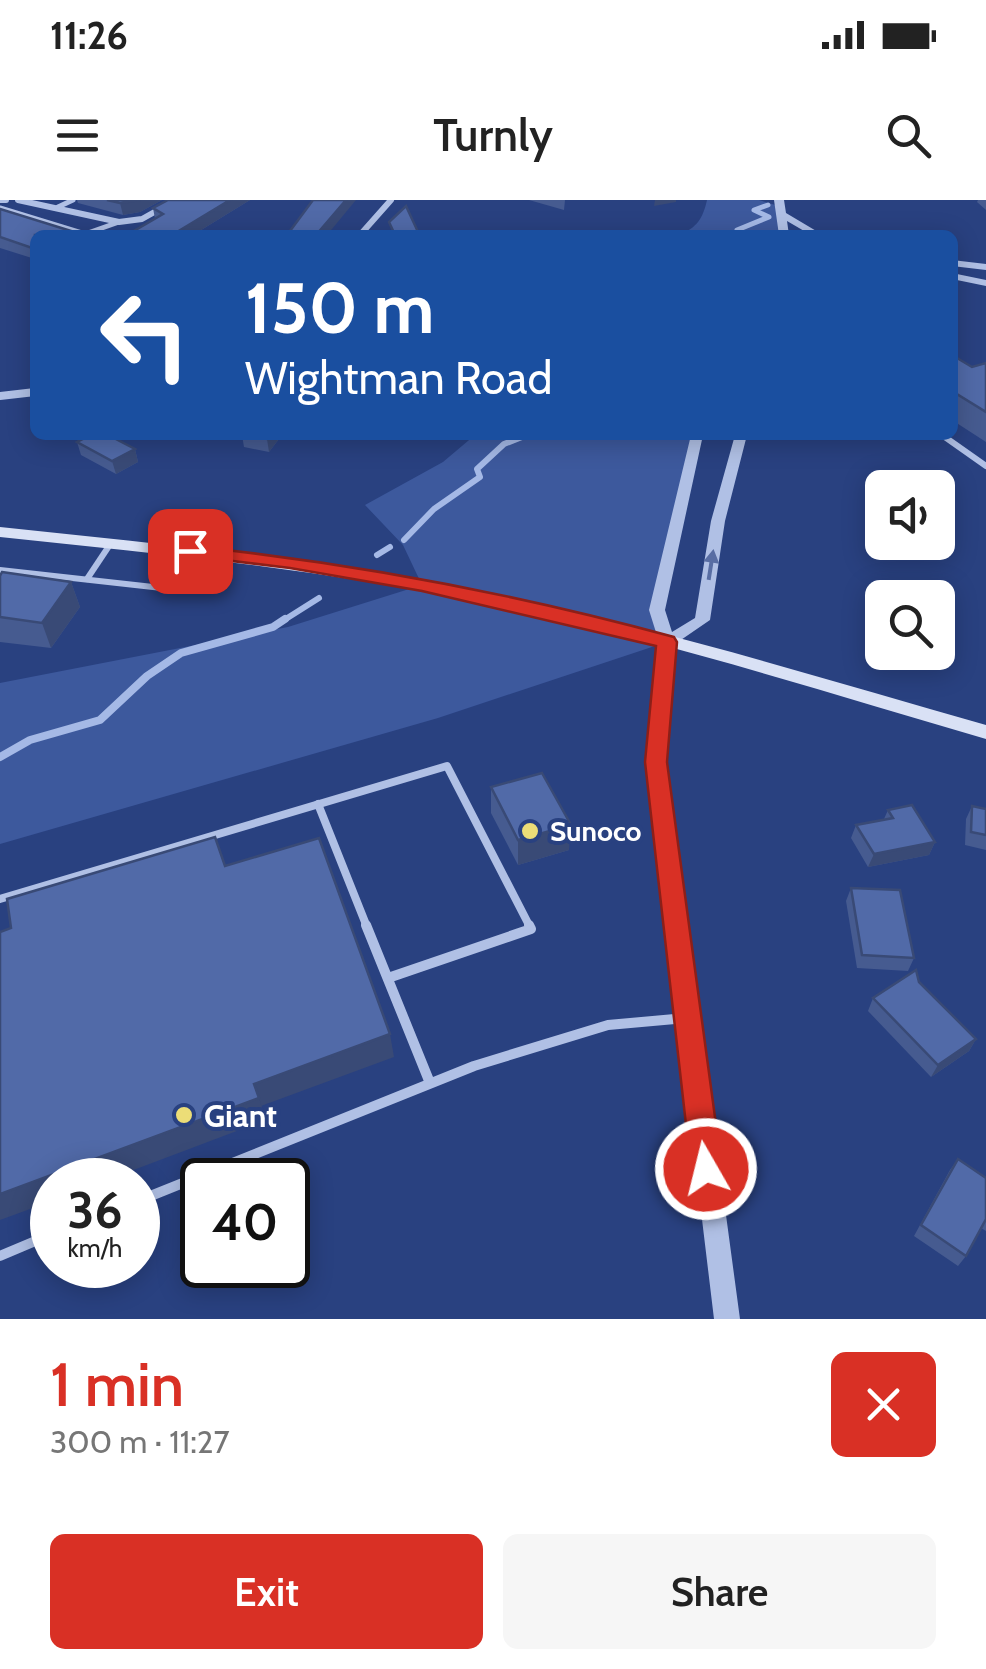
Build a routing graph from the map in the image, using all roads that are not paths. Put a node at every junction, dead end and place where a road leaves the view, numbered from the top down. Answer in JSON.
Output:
{"nodes":[{"id":1,"x":18,"y":200,"type":"edge"},
{"id":2,"x":73,"y":200,"type":"edge"},
{"id":3,"x":176,"y":200,"type":"edge"},
{"id":4,"x":391,"y":200,"type":"edge"},
{"id":5,"x":779,"y":200,"type":"edge"},
{"id":6,"x":40,"y":201,"type":"edge"},
{"id":7,"x":2,"y":202,"type":"edge"},
{"id":8,"x":58,"y":208,"type":"junction"},
{"id":9,"x":783,"y":214,"type":"junction"},
{"id":10,"x":142,"y":219,"type":"junction"},
{"id":11,"x":119,"y":222,"type":"junction"},
{"id":12,"x":140,"y":229,"type":"edge"},
{"id":13,"x":74,"y":230,"type":"edge"},
{"id":14,"x":96,"y":230,"type":"edge"},
{"id":15,"x":364,"y":230,"type":"edge"},
{"id":16,"x":784,"y":230,"type":"edge"},
{"id":17,"x":810,"y":230,"type":"edge"},
{"id":18,"x":958,"y":264,"type":"edge"},
{"id":19,"x":986,"y":267,"type":"edge"},
{"id":20,"x":958,"y":277,"type":"edge"},
{"id":21,"x":986,"y":283,"type":"edge"},
{"id":22,"x":30,"y":393,"type":"edge"},
{"id":23,"x":0,"y":396,"type":"edge"},
{"id":24,"x":695,"y":440,"type":"edge"},
{"id":25,"x":740,"y":440,"type":"edge"},
{"id":26,"x":949,"y":440,"type":"edge"},
{"id":27,"x":986,"y":466,"type":"edge"},
{"id":28,"x":0,"y":532,"type":"edge"},
{"id":29,"x":110,"y":543,"type":"junction"},
{"id":30,"x":0,"y":570,"type":"edge"},
{"id":31,"x":88,"y":580,"type":"junction"},
{"id":32,"x":189,"y":592,"type":"dead end"},
{"id":33,"x":667,"y":642,"type":"junction"},
{"id":34,"x":986,"y":732,"type":"edge"},
{"id":35,"x":318,"y":804,"type":"junction"},
{"id":36,"x":0,"y":899,"type":"edge"},
{"id":37,"x":388,"y":978,"type":"junction"},
{"id":38,"x":686,"y":1018,"type":"junction"},
{"id":39,"x":430,"y":1083,"type":"junction"},
{"id":40,"x":160,"y":1191,"type":"edge"},
{"id":41,"x":30,"y":1243,"type":"edge"},
{"id":42,"x":0,"y":1256,"type":"edge"},
{"id":43,"x":727,"y":1319,"type":"edge"}],
"edges":[{"from":1,"to":6,"type":"street"},
{"from":2,"to":8,"type":"lane"},
{"from":3,"to":10,"type":"street"},
{"from":4,"to":15,"type":"street"},
{"from":5,"to":9,"type":"street"},
{"from":6,"to":8,"type":"street"},
{"from":7,"to":13,"type":"lane"},
{"from":8,"to":11,"type":"street"},
{"from":9,"to":16,"type":"street"},
{"from":9,"to":17,"type":"street"},
{"from":10,"to":11,"type":"street"},
{"from":10,"to":12,"type":"lane"},
{"from":11,"to":14,"type":"lane"},
{"from":18,"to":19,"type":"street"},
{"from":20,"to":21,"type":"street"},
{"from":22,"to":23,"type":"street"},
{"from":24,"to":33,"type":"street"},
{"from":33,"to":25,"type":"street","one_way":true},
{"from":26,"to":27,"type":"lane"},
{"from":28,"to":29,"type":"main road"},
{"from":29,"to":31,"type":"lane"},
{"from":29,"to":33,"type":"main road"},
{"from":30,"to":31,"type":"lane"},
{"from":31,"to":32,"type":"lane"},
{"from":33,"to":34,"type":"main road"},
{"from":33,"to":38,"type":"street"},
{"from":35,"to":36,"type":"lane"},
{"from":35,"to":37,"type":"lane"},
{"from":35,"to":37,"type":"lane"},
{"from":37,"to":39,"type":"lane"},
{"from":38,"to":39,"type":"lane"},
{"from":38,"to":43,"type":"street"},
{"from":39,"to":40,"type":"lane"},
{"from":41,"to":42,"type":"lane"}]}
